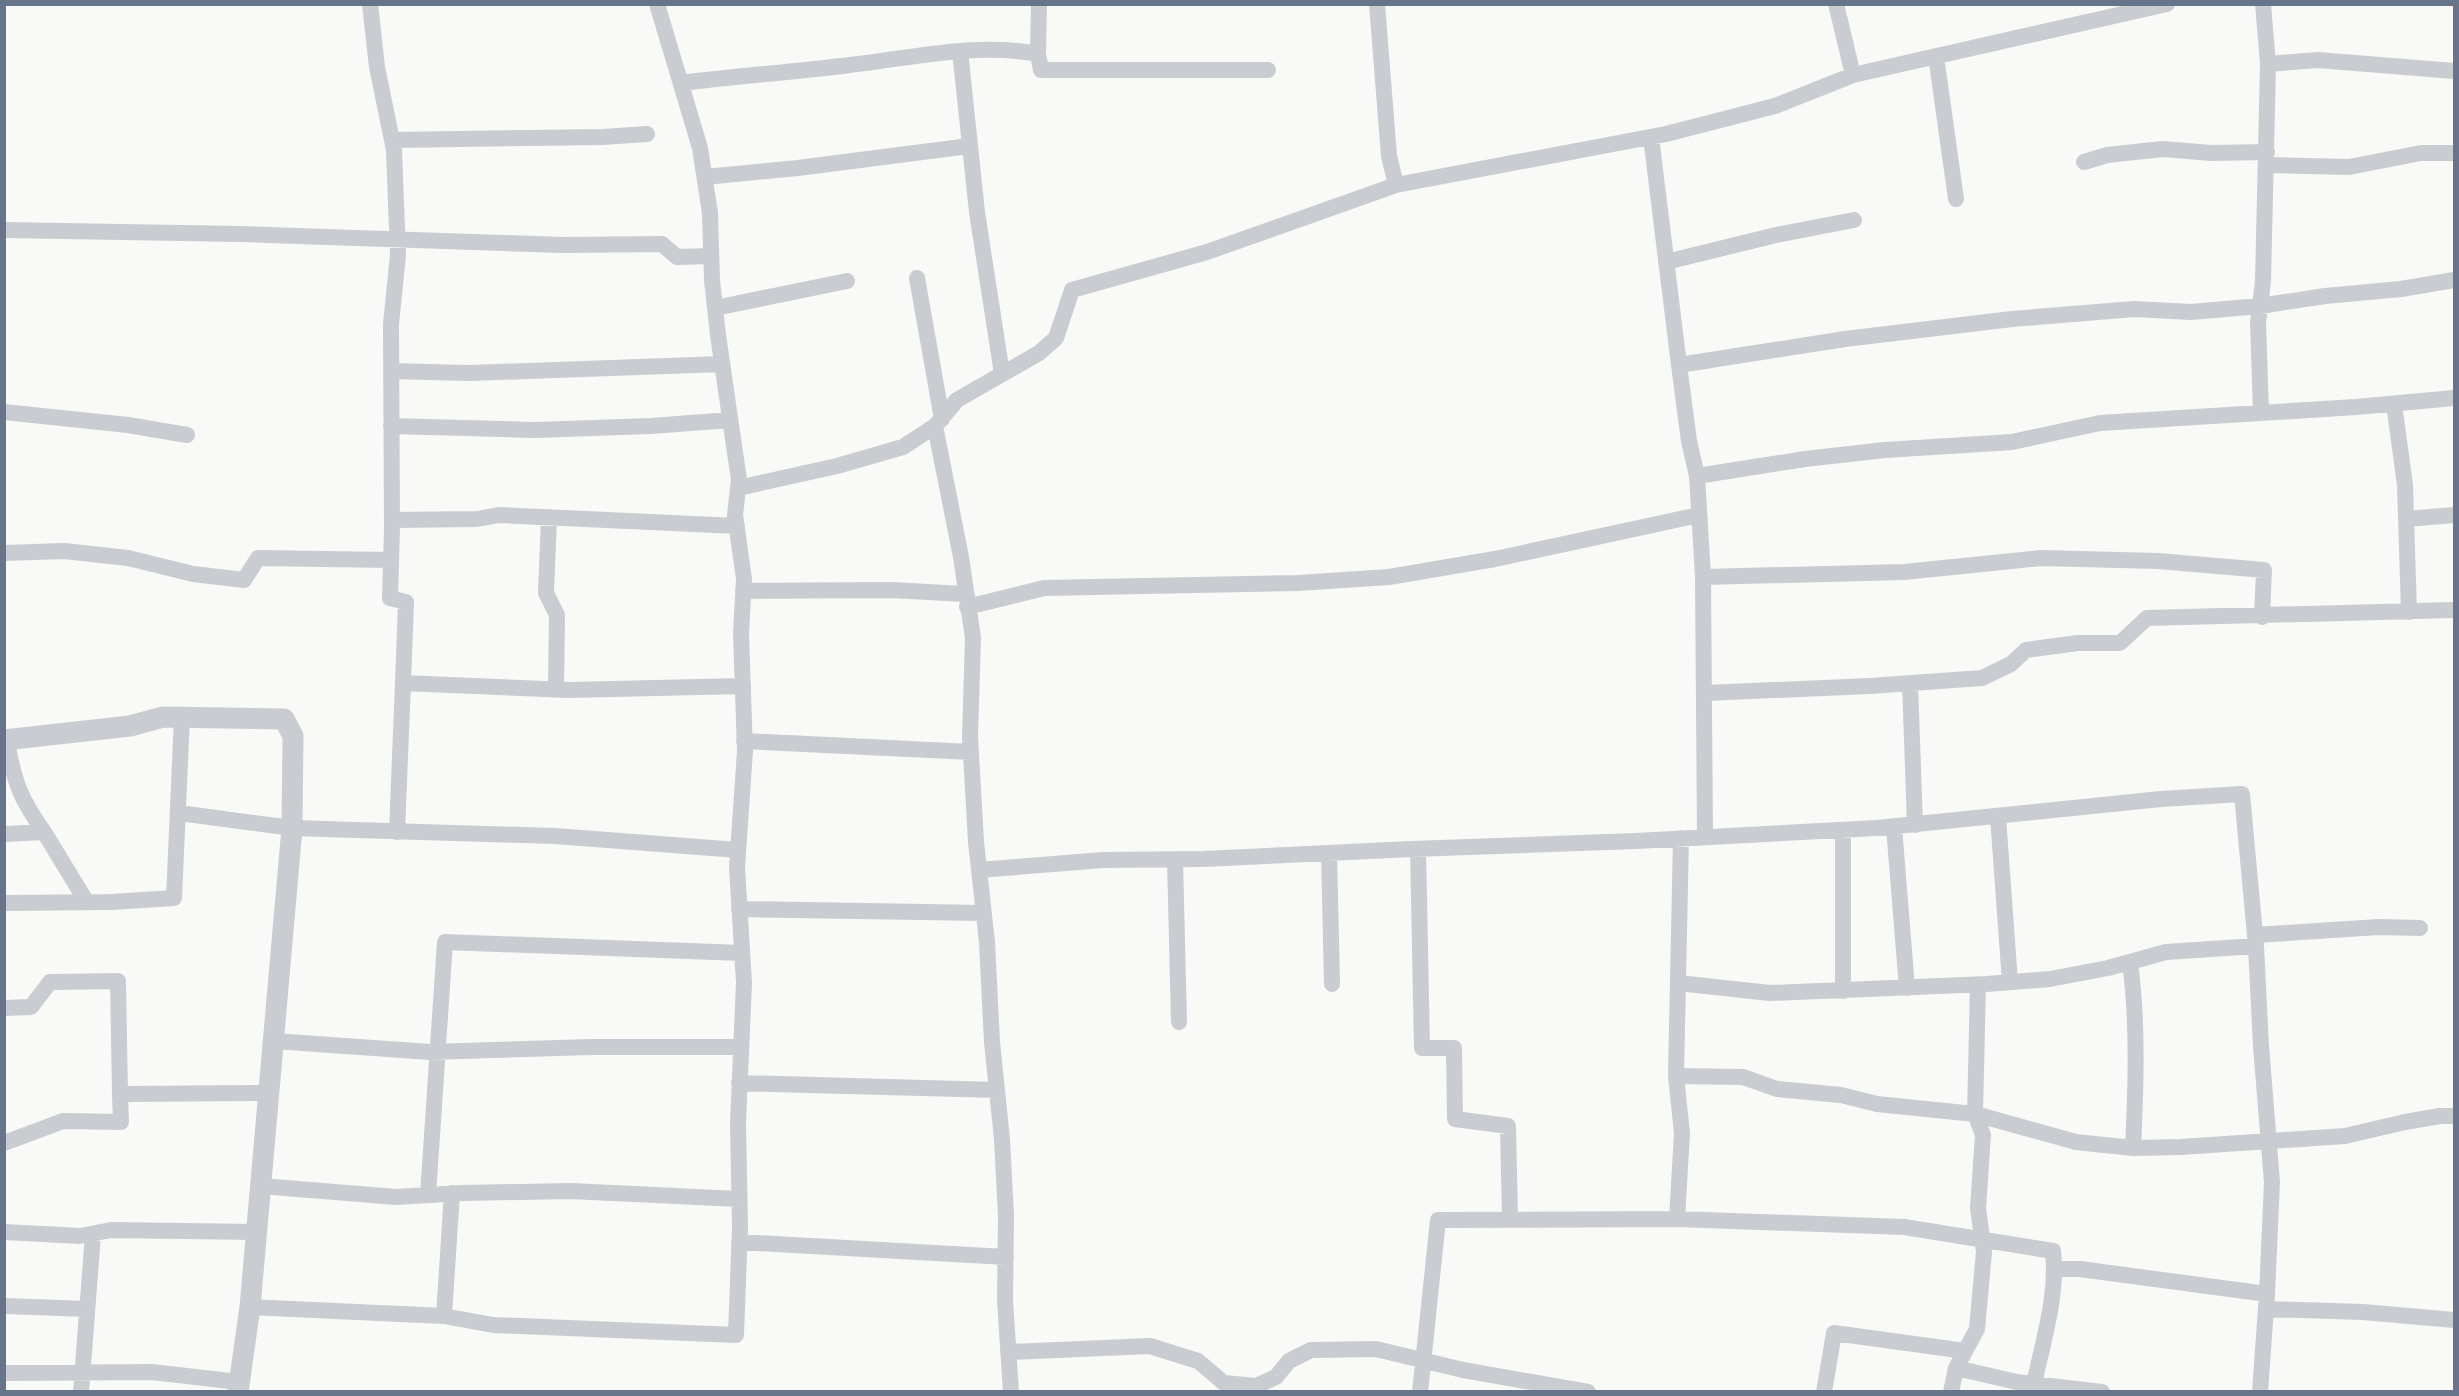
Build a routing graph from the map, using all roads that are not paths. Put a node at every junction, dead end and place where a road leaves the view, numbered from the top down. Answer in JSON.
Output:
{"nodes":[{"id":1,"x":370,"y":4,"type":"edge"},
{"id":2,"x":657,"y":4,"type":"edge"},
{"id":3,"x":1039,"y":4,"type":"edge"},
{"id":4,"x":1377,"y":4,"type":"edge"},
{"id":5,"x":1836,"y":4,"type":"edge"},
{"id":6,"x":2167,"y":4,"type":"edge"},
{"id":7,"x":2263,"y":4,"type":"edge"},
{"id":8,"x":960,"y":51,"type":"junction"},
{"id":9,"x":1038,"y":54,"type":"junction"},
{"id":10,"x":1936,"y":56,"type":"junction"},
{"id":11,"x":2268,"y":64,"type":"junction"},
{"id":12,"x":1268,"y":70,"type":"dead end"},
{"id":13,"x":2454,"y":70,"type":"edge"},
{"id":14,"x":1852,"y":75,"type":"junction"},
{"id":15,"x":681,"y":83,"type":"junction"},
{"id":16,"x":647,"y":134,"type":"dead end"},
{"id":17,"x":1651,"y":137,"type":"junction"},
{"id":18,"x":392,"y":140,"type":"junction"},
{"id":19,"x":969,"y":146,"type":"junction"},
{"id":20,"x":2454,"y":153,"type":"edge"},
{"id":21,"x":2267,"y":159,"type":"junction"},
{"id":22,"x":2084,"y":162,"type":"dead end"},
{"id":23,"x":705,"y":177,"type":"junction"},
{"id":24,"x":1396,"y":185,"type":"junction"},
{"id":25,"x":1956,"y":199,"type":"dead end"},
{"id":26,"x":1854,"y":220,"type":"dead end"},
{"id":27,"x":4,"y":230,"type":"edge"},
{"id":28,"x":397,"y":238,"type":"junction"},
{"id":29,"x":711,"y":256,"type":"junction"},
{"id":30,"x":1666,"y":262,"type":"junction"},
{"id":31,"x":917,"y":278,"type":"dead end"},
{"id":32,"x":2454,"y":279,"type":"edge"},
{"id":33,"x":847,"y":281,"type":"dead end"},
{"id":34,"x":2260,"y":306,"type":"junction"},
{"id":35,"x":715,"y":308,"type":"junction"},
{"id":36,"x":722,"y":364,"type":"junction"},
{"id":37,"x":1679,"y":365,"type":"junction"},
{"id":38,"x":391,"y":371,"type":"junction"},
{"id":39,"x":1002,"y":375,"type":"junction"},
{"id":40,"x":2454,"y":398,"type":"edge"},
{"id":41,"x":2394,"y":404,"type":"junction"},
{"id":42,"x":4,"y":412,"type":"edge"},
{"id":43,"x":2261,"y":413,"type":"junction"},
{"id":44,"x":730,"y":420,"type":"junction"},
{"id":45,"x":939,"y":423,"type":"junction"},
{"id":46,"x":391,"y":426,"type":"junction"},
{"id":47,"x":187,"y":435,"type":"dead end"},
{"id":48,"x":1697,"y":476,"type":"junction"},
{"id":49,"x":738,"y":488,"type":"junction"},
{"id":50,"x":1699,"y":515,"type":"junction"},
{"id":51,"x":2454,"y":516,"type":"edge"},
{"id":52,"x":549,"y":518,"type":"junction"},
{"id":53,"x":2406,"y":519,"type":"junction"},
{"id":54,"x":392,"y":520,"type":"junction"},
{"id":55,"x":736,"y":526,"type":"junction"},
{"id":56,"x":4,"y":553,"type":"edge"},
{"id":57,"x":391,"y":560,"type":"junction"},
{"id":58,"x":1703,"y":577,"type":"junction"},
{"id":59,"x":743,"y":591,"type":"junction"},
{"id":60,"x":966,"y":600,"type":"junction"},
{"id":61,"x":2454,"y":610,"type":"edge"},
{"id":62,"x":2409,"y":612,"type":"junction"},
{"id":63,"x":2262,"y":616,"type":"junction"},
{"id":64,"x":403,"y":683,"type":"junction"},
{"id":65,"x":1910,"y":683,"type":"junction"},
{"id":66,"x":743,"y":686,"type":"junction"},
{"id":67,"x":556,"y":689,"type":"junction"},
{"id":68,"x":1705,"y":693,"type":"junction"},
{"id":69,"x":182,"y":717,"type":"junction"},
{"id":70,"x":6,"y":740,"type":"edge"},
{"id":71,"x":744,"y":741,"type":"junction"},
{"id":72,"x":971,"y":752,"type":"junction"},
{"id":73,"x":179,"y":813,"type":"junction"},
{"id":74,"x":1998,"y":817,"type":"junction"},
{"id":75,"x":1915,"y":825,"type":"junction"},
{"id":76,"x":1894,"y":826,"type":"junction"},
{"id":77,"x":292,"y":828,"type":"junction"},
{"id":78,"x":1843,"y":830,"type":"junction"},
{"id":79,"x":44,"y":832,"type":"junction"},
{"id":80,"x":397,"y":832,"type":"junction"},
{"id":81,"x":4,"y":834,"type":"edge"},
{"id":82,"x":1705,"y":837,"type":"junction"},
{"id":83,"x":1681,"y":838,"type":"junction"},
{"id":84,"x":1418,"y":849,"type":"junction"},
{"id":85,"x":738,"y":850,"type":"junction"},
{"id":86,"x":1329,"y":853,"type":"junction"},
{"id":87,"x":1174,"y":860,"type":"junction"},
{"id":88,"x":979,"y":870,"type":"junction"},
{"id":89,"x":86,"y":902,"type":"junction"},
{"id":90,"x":4,"y":903,"type":"edge"},
{"id":91,"x":739,"y":909,"type":"junction"},
{"id":92,"x":984,"y":913,"type":"junction"},
{"id":93,"x":2420,"y":928,"type":"dead end"},
{"id":94,"x":2256,"y":940,"type":"junction"},
{"id":95,"x":742,"y":953,"type":"junction"},
{"id":96,"x":2130,"y":962,"type":"junction"},
{"id":97,"x":1678,"y":982,"type":"junction"},
{"id":98,"x":2010,"y":982,"type":"junction"},
{"id":99,"x":1332,"y":984,"type":"dead end"},
{"id":100,"x":1978,"y":985,"type":"junction"},
{"id":101,"x":1906,"y":988,"type":"junction"},
{"id":102,"x":1843,"y":991,"type":"junction"},
{"id":103,"x":4,"y":1008,"type":"edge"},
{"id":104,"x":1179,"y":1022,"type":"dead end"},
{"id":105,"x":274,"y":1041,"type":"junction"},
{"id":106,"x":741,"y":1047,"type":"junction"},
{"id":107,"x":438,"y":1051,"type":"junction"},
{"id":108,"x":1676,"y":1076,"type":"junction"},
{"id":109,"x":740,"y":1083,"type":"junction"},
{"id":110,"x":997,"y":1090,"type":"junction"},
{"id":111,"x":269,"y":1093,"type":"junction"},
{"id":112,"x":120,"y":1094,"type":"junction"},
{"id":113,"x":1975,"y":1114,"type":"junction"},
{"id":114,"x":2454,"y":1116,"type":"edge"},
{"id":115,"x":2269,"y":1141,"type":"junction"},
{"id":116,"x":4,"y":1143,"type":"edge"},
{"id":117,"x":2133,"y":1148,"type":"junction"},
{"id":118,"x":261,"y":1186,"type":"junction"},
{"id":119,"x":452,"y":1193,"type":"junction"},
{"id":120,"x":428,"y":1195,"type":"junction"},
{"id":121,"x":740,"y":1199,"type":"junction"},
{"id":122,"x":1510,"y":1219,"type":"junction"},
{"id":123,"x":1677,"y":1219,"type":"junction"},
{"id":124,"x":4,"y":1232,"type":"edge"},
{"id":125,"x":257,"y":1232,"type":"junction"},
{"id":126,"x":93,"y":1234,"type":"junction"},
{"id":127,"x":1983,"y":1238,"type":"junction"},
{"id":128,"x":739,"y":1242,"type":"junction"},
{"id":129,"x":1006,"y":1257,"type":"junction"},
{"id":130,"x":2055,"y":1269,"type":"junction"},
{"id":131,"x":2267,"y":1301,"type":"junction"},
{"id":132,"x":4,"y":1306,"type":"edge"},
{"id":133,"x":250,"y":1307,"type":"junction"},
{"id":134,"x":87,"y":1309,"type":"junction"},
{"id":135,"x":444,"y":1316,"type":"junction"},
{"id":136,"x":2454,"y":1320,"type":"edge"},
{"id":137,"x":1965,"y":1351,"type":"junction"},
{"id":138,"x":1008,"y":1352,"type":"junction"},
{"id":139,"x":1425,"y":1361,"type":"junction"},
{"id":140,"x":1956,"y":1368,"type":"junction"},
{"id":141,"x":4,"y":1373,"type":"edge"},
{"id":142,"x":82,"y":1373,"type":"junction"},
{"id":143,"x":2034,"y":1384,"type":"junction"},
{"id":144,"x":238,"y":1387,"type":"edge"},
{"id":145,"x":81,"y":1392,"type":"edge"},
{"id":146,"x":1011,"y":1392,"type":"edge"},
{"id":147,"x":1420,"y":1392,"type":"edge"},
{"id":148,"x":1588,"y":1392,"type":"edge"},
{"id":149,"x":1824,"y":1392,"type":"edge"},
{"id":150,"x":1951,"y":1392,"type":"edge"},
{"id":151,"x":2102,"y":1392,"type":"edge"},
{"id":152,"x":2260,"y":1392,"type":"edge"}],
"edges":[{"from":1,"to":18,"type":"street"},
{"from":2,"to":15,"type":"street"},
{"from":3,"to":9,"type":"street"},
{"from":4,"to":24,"type":"street"},
{"from":5,"to":14,"type":"street"},
{"from":6,"to":10,"type":"street"},
{"from":7,"to":11,"type":"street"},
{"from":8,"to":9,"type":"street"},
{"from":8,"to":15,"type":"street"},
{"from":8,"to":19,"type":"street"},
{"from":9,"to":12,"type":"street"},
{"from":10,"to":14,"type":"street"},
{"from":10,"to":25,"type":"street"},
{"from":11,"to":13,"type":"street"},
{"from":11,"to":21,"type":"street"},
{"from":14,"to":17,"type":"street"},
{"from":15,"to":23,"type":"street"},
{"from":16,"to":18,"type":"street"},
{"from":17,"to":24,"type":"street"},
{"from":17,"to":30,"type":"street"},
{"from":18,"to":28,"type":"street"},
{"from":19,"to":23,"type":"street"},
{"from":19,"to":39,"type":"street"},
{"from":20,"to":21,"type":"street"},
{"from":21,"to":22,"type":"street"},
{"from":21,"to":34,"type":"street"},
{"from":23,"to":29,"type":"street"},
{"from":24,"to":39,"type":"street"},
{"from":26,"to":30,"type":"street"},
{"from":27,"to":28,"type":"street"},
{"from":28,"to":29,"type":"street"},
{"from":28,"to":38,"type":"street"},
{"from":29,"to":35,"type":"street"},
{"from":30,"to":37,"type":"street"},
{"from":31,"to":45,"type":"street"},
{"from":32,"to":34,"type":"street"},
{"from":33,"to":35,"type":"street"},
{"from":34,"to":37,"type":"street"},
{"from":34,"to":43,"type":"street"},
{"from":35,"to":36,"type":"street"},
{"from":36,"to":38,"type":"street"},
{"from":36,"to":44,"type":"street"},
{"from":37,"to":48,"type":"street"},
{"from":38,"to":46,"type":"street"},
{"from":39,"to":45,"type":"street"},
{"from":40,"to":41,"type":"street"},
{"from":41,"to":43,"type":"street"},
{"from":41,"to":53,"type":"street"},
{"from":42,"to":47,"type":"street"},
{"from":43,"to":48,"type":"street"},
{"from":44,"to":46,"type":"street"},
{"from":44,"to":49,"type":"street"},
{"from":45,"to":49,"type":"street"},
{"from":45,"to":60,"type":"street"},
{"from":46,"to":54,"type":"street"},
{"from":48,"to":50,"type":"street"},
{"from":49,"to":55,"type":"street"},
{"from":50,"to":58,"type":"street"},
{"from":50,"to":60,"type":"street"},
{"from":51,"to":53,"type":"street"},
{"from":52,"to":54,"type":"street"},
{"from":52,"to":55,"type":"street"},
{"from":52,"to":67,"type":"street"},
{"from":53,"to":62,"type":"street"},
{"from":54,"to":57,"type":"street"},
{"from":55,"to":59,"type":"street"},
{"from":56,"to":57,"type":"street"},
{"from":57,"to":64,"type":"street"},
{"from":58,"to":63,"type":"street"},
{"from":58,"to":68,"type":"street"},
{"from":59,"to":60,"type":"street"},
{"from":59,"to":66,"type":"street"},
{"from":60,"to":72,"type":"street"},
{"from":61,"to":62,"type":"street"},
{"from":62,"to":63,"type":"street"},
{"from":63,"to":65,"type":"street"},
{"from":64,"to":67,"type":"street"},
{"from":64,"to":80,"type":"street"},
{"from":65,"to":68,"type":"street"},
{"from":65,"to":75,"type":"street"},
{"from":66,"to":67,"type":"street"},
{"from":66,"to":71,"type":"street"},
{"from":68,"to":82,"type":"street"},
{"from":69,"to":70,"type":"street"},
{"from":69,"to":73,"type":"street"},
{"from":69,"to":77,"type":"street"},
{"from":70,"to":79,"type":"street"},
{"from":71,"to":72,"type":"street"},
{"from":71,"to":85,"type":"street"},
{"from":72,"to":88,"type":"street"},
{"from":73,"to":77,"type":"street"},
{"from":73,"to":89,"type":"street"},
{"from":74,"to":75,"type":"street"},
{"from":74,"to":94,"type":"street"},
{"from":74,"to":98,"type":"street"},
{"from":75,"to":76,"type":"street"},
{"from":76,"to":78,"type":"street"},
{"from":76,"to":101,"type":"street"},
{"from":77,"to":80,"type":"street"},
{"from":77,"to":105,"type":"street"},
{"from":78,"to":82,"type":"street"},
{"from":78,"to":102,"type":"street"},
{"from":79,"to":81,"type":"street"},
{"from":79,"to":89,"type":"street"},
{"from":80,"to":85,"type":"street"},
{"from":82,"to":83,"type":"street"},
{"from":83,"to":84,"type":"street"},
{"from":83,"to":97,"type":"street"},
{"from":84,"to":86,"type":"street"},
{"from":84,"to":122,"type":"street"},
{"from":85,"to":91,"type":"street"},
{"from":86,"to":87,"type":"street"},
{"from":86,"to":99,"type":"street"},
{"from":87,"to":88,"type":"street"},
{"from":87,"to":104,"type":"street"},
{"from":88,"to":92,"type":"street"},
{"from":89,"to":90,"type":"street"},
{"from":91,"to":92,"type":"street"},
{"from":91,"to":95,"type":"street"},
{"from":92,"to":110,"type":"street"},
{"from":93,"to":94,"type":"street"},
{"from":94,"to":96,"type":"street"},
{"from":94,"to":115,"type":"street"},
{"from":95,"to":106,"type":"street"},
{"from":95,"to":107,"type":"street"},
{"from":96,"to":98,"type":"street"},
{"from":96,"to":117,"type":"street"},
{"from":97,"to":102,"type":"street"},
{"from":97,"to":108,"type":"street"},
{"from":98,"to":100,"type":"street"},
{"from":100,"to":101,"type":"street"},
{"from":100,"to":113,"type":"street"},
{"from":101,"to":102,"type":"street"},
{"from":103,"to":112,"type":"street"},
{"from":105,"to":107,"type":"street"},
{"from":105,"to":111,"type":"street"},
{"from":106,"to":107,"type":"street"},
{"from":106,"to":109,"type":"street"},
{"from":107,"to":120,"type":"street"},
{"from":108,"to":113,"type":"street"},
{"from":108,"to":123,"type":"street"},
{"from":109,"to":110,"type":"street"},
{"from":109,"to":121,"type":"street"},
{"from":110,"to":129,"type":"street"},
{"from":111,"to":112,"type":"street"},
{"from":111,"to":118,"type":"street"},
{"from":112,"to":116,"type":"street"},
{"from":113,"to":117,"type":"street"},
{"from":113,"to":127,"type":"street"},
{"from":114,"to":115,"type":"street"},
{"from":115,"to":117,"type":"street"},
{"from":115,"to":131,"type":"street"},
{"from":118,"to":120,"type":"street"},
{"from":118,"to":125,"type":"street"},
{"from":119,"to":120,"type":"street"},
{"from":119,"to":121,"type":"street"},
{"from":119,"to":135,"type":"street"},
{"from":121,"to":128,"type":"street"},
{"from":122,"to":123,"type":"street"},
{"from":122,"to":139,"type":"street"},
{"from":123,"to":127,"type":"street"},
{"from":124,"to":126,"type":"street"},
{"from":125,"to":126,"type":"street"},
{"from":125,"to":133,"type":"street"},
{"from":126,"to":134,"type":"street"},
{"from":127,"to":130,"type":"street"},
{"from":127,"to":137,"type":"street"},
{"from":128,"to":129,"type":"street"},
{"from":128,"to":135,"type":"street"},
{"from":129,"to":138,"type":"street"},
{"from":130,"to":131,"type":"street"},
{"from":130,"to":143,"type":"street"},
{"from":131,"to":136,"type":"street"},
{"from":131,"to":152,"type":"street"},
{"from":132,"to":134,"type":"street"},
{"from":133,"to":135,"type":"street"},
{"from":133,"to":144,"type":"street"},
{"from":134,"to":142,"type":"street"},
{"from":137,"to":140,"type":"street"},
{"from":137,"to":149,"type":"street"},
{"from":138,"to":139,"type":"street"},
{"from":138,"to":146,"type":"street"},
{"from":139,"to":147,"type":"street"},
{"from":139,"to":148,"type":"street"},
{"from":140,"to":143,"type":"street"},
{"from":140,"to":150,"type":"street"},
{"from":141,"to":142,"type":"street"},
{"from":142,"to":144,"type":"street"},
{"from":142,"to":145,"type":"street"},
{"from":143,"to":151,"type":"street"}]}
